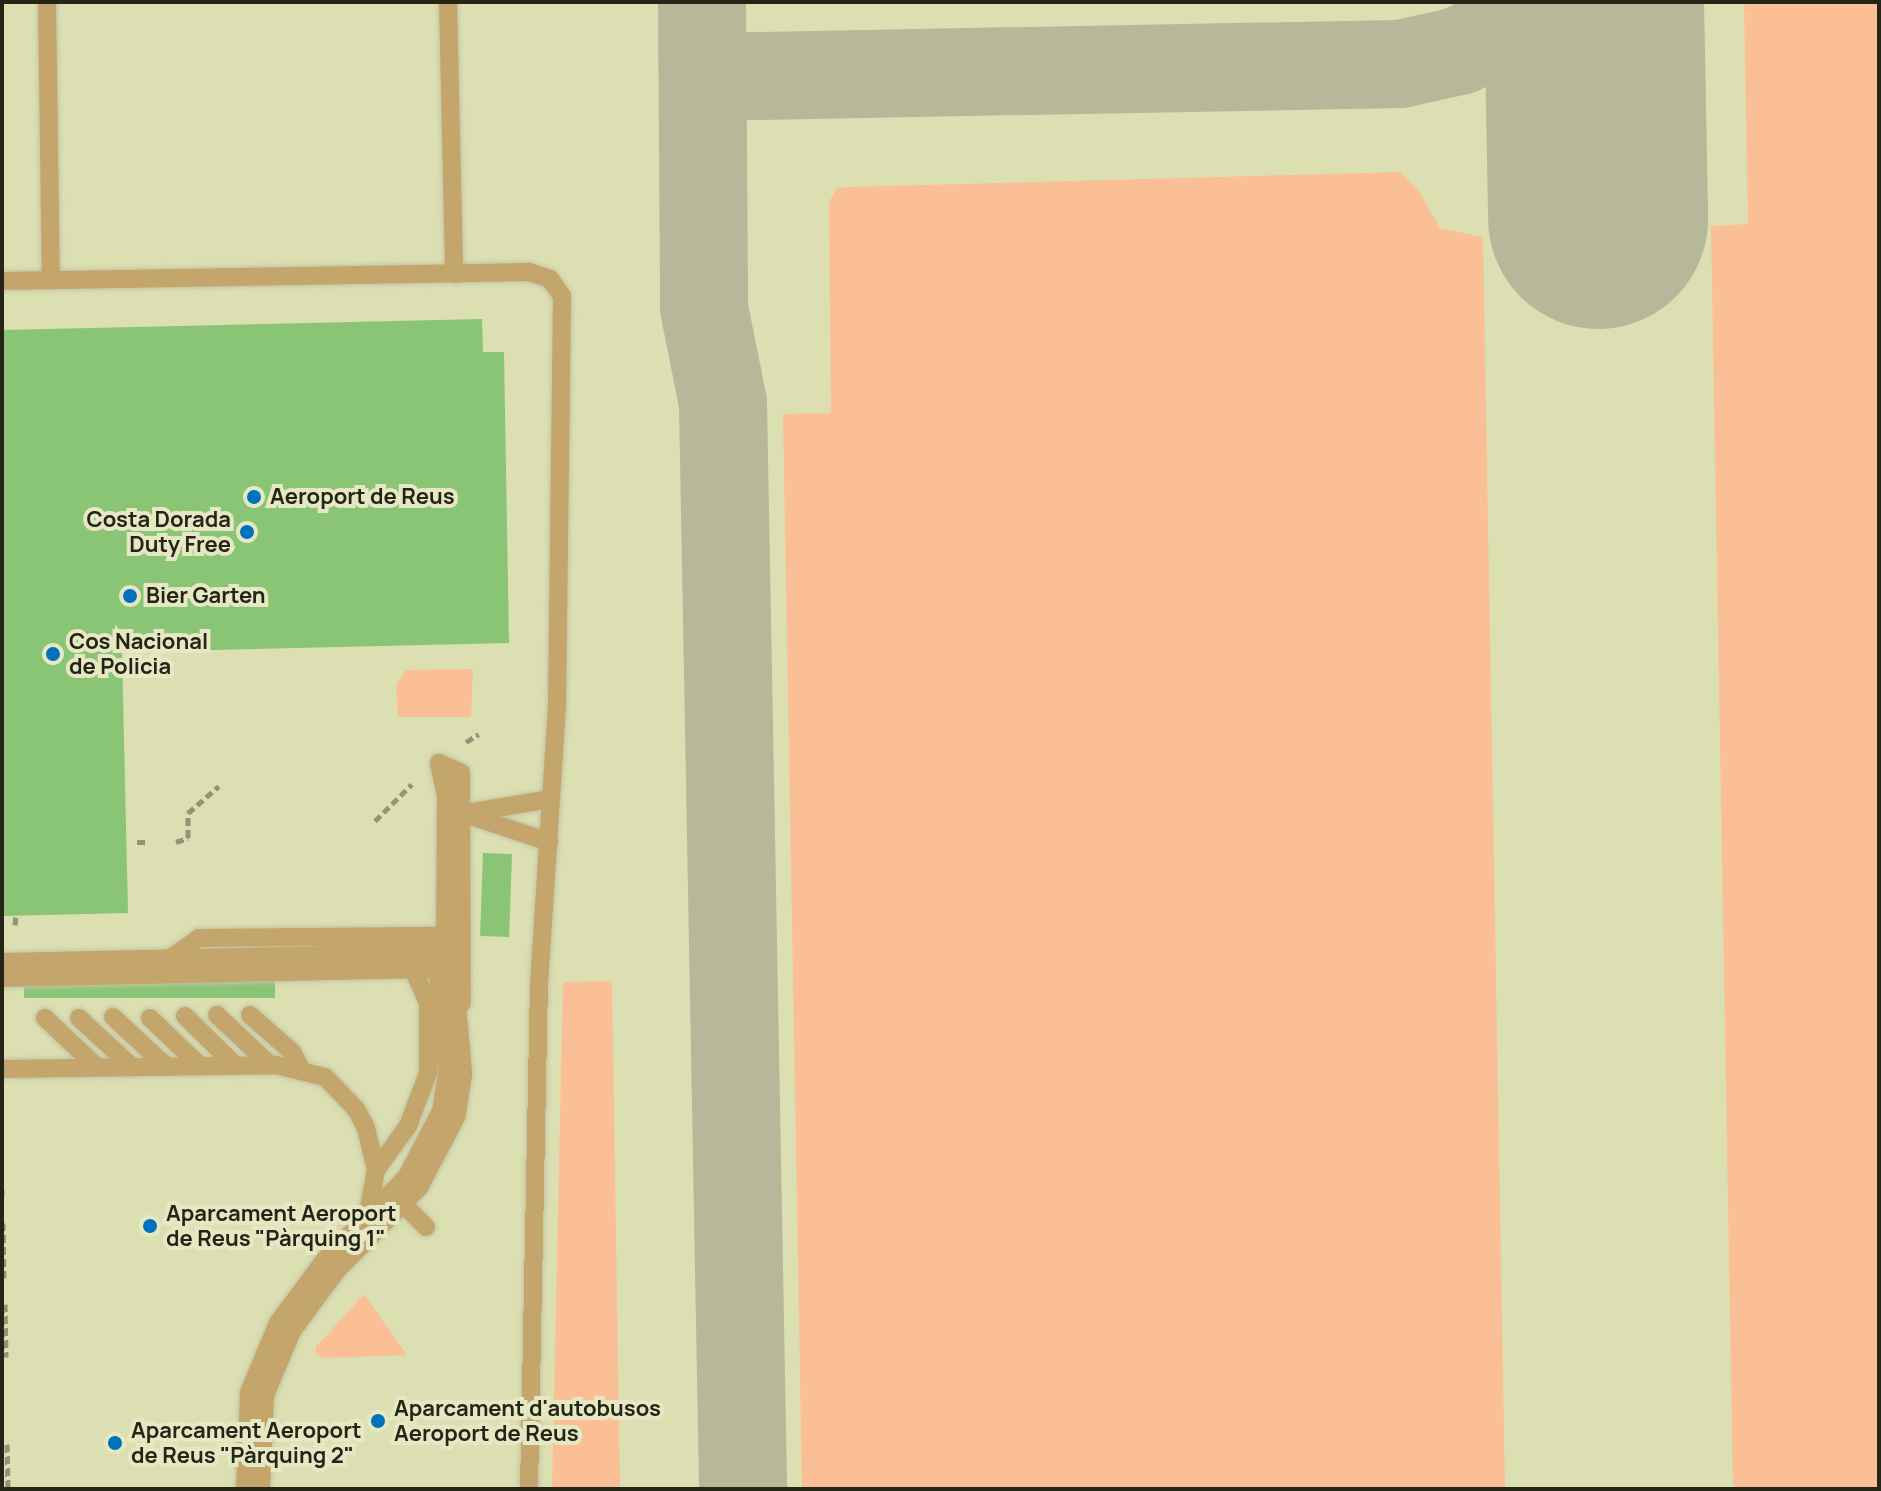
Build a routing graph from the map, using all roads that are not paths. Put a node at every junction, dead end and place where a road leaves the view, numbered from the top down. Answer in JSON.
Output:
{"nodes":[{"id":1,"x":47,"y":2,"type":"edge"},
{"id":2,"x":448,"y":2,"type":"edge"},
{"id":3,"x":454,"y":274,"type":"junction"},
{"id":4,"x":51,"y":279,"type":"junction"},
{"id":5,"x":2,"y":281,"type":"edge"},
{"id":6,"x":551,"y":799,"type":"junction"},
{"id":7,"x":462,"y":813,"type":"junction"},
{"id":8,"x":549,"y":842,"type":"junction"},
{"id":9,"x":445,"y":948,"type":"junction"},
{"id":10,"x":410,"y":962,"type":"junction"},
{"id":11,"x":158,"y":967,"type":"junction"},
{"id":12,"x":2,"y":970,"type":"edge"},
{"id":13,"x":217,"y":1015,"type":"dead end"},
{"id":14,"x":250,"y":1015,"type":"dead end"},
{"id":15,"x":185,"y":1016,"type":"dead end"},
{"id":16,"x":113,"y":1017,"type":"dead end"},
{"id":17,"x":45,"y":1018,"type":"dead end"},
{"id":18,"x":79,"y":1018,"type":"dead end"},
{"id":19,"x":150,"y":1018,"type":"dead end"},
{"id":20,"x":235,"y":1065,"type":"junction"},
{"id":21,"x":270,"y":1065,"type":"junction"},
{"id":22,"x":96,"y":1066,"type":"junction"},
{"id":23,"x":131,"y":1066,"type":"junction"},
{"id":24,"x":166,"y":1066,"type":"junction"},
{"id":25,"x":200,"y":1066,"type":"junction"},
{"id":26,"x":301,"y":1068,"type":"junction"},
{"id":27,"x":2,"y":1069,"type":"edge"},
{"id":28,"x":455,"y":1074,"type":"junction"},
{"id":29,"x":376,"y":1170,"type":"junction"},
{"id":30,"x":397,"y":1198,"type":"junction"},
{"id":31,"x":426,"y":1227,"type":"dead end"},
{"id":32,"x":365,"y":1232,"type":"junction"},
{"id":33,"x":253,"y":1489,"type":"edge"},
{"id":34,"x":529,"y":1489,"type":"edge"}],
"edges":[{"from":1,"to":4,"type":"lane"},
{"from":2,"to":3,"type":"lane"},
{"from":3,"to":4,"type":"lane"},
{"from":3,"to":6,"type":"lane"},
{"from":4,"to":5,"type":"lane"},
{"from":6,"to":7,"type":"lane"},
{"from":6,"to":8,"type":"lane"},
{"from":7,"to":8,"type":"lane"},
{"from":7,"to":9,"type":"lane"},
{"from":7,"to":28,"type":"lane"},
{"from":8,"to":34,"type":"lane"},
{"from":9,"to":10,"type":"street"},
{"from":9,"to":11,"type":"lane"},
{"from":9,"to":28,"type":"street"},
{"from":10,"to":11,"type":"street"},
{"from":10,"to":29,"type":"lane"},
{"from":11,"to":12,"type":"street"},
{"from":13,"to":21,"type":"lane"},
{"from":14,"to":26,"type":"lane"},
{"from":15,"to":20,"type":"lane"},
{"from":16,"to":24,"type":"lane"},
{"from":17,"to":22,"type":"lane"},
{"from":18,"to":23,"type":"lane"},
{"from":19,"to":25,"type":"lane"},
{"from":20,"to":21,"type":"lane"},
{"from":20,"to":25,"type":"lane"},
{"from":21,"to":26,"type":"lane"},
{"from":22,"to":23,"type":"lane"},
{"from":22,"to":27,"type":"lane"},
{"from":23,"to":24,"type":"lane"},
{"from":24,"to":25,"type":"lane"},
{"from":26,"to":29,"type":"lane"},
{"from":28,"to":30,"type":"street"},
{"from":29,"to":32,"type":"lane"},
{"from":30,"to":31,"type":"lane"},
{"from":30,"to":32,"type":"street"},
{"from":32,"to":33,"type":"street"}]}
